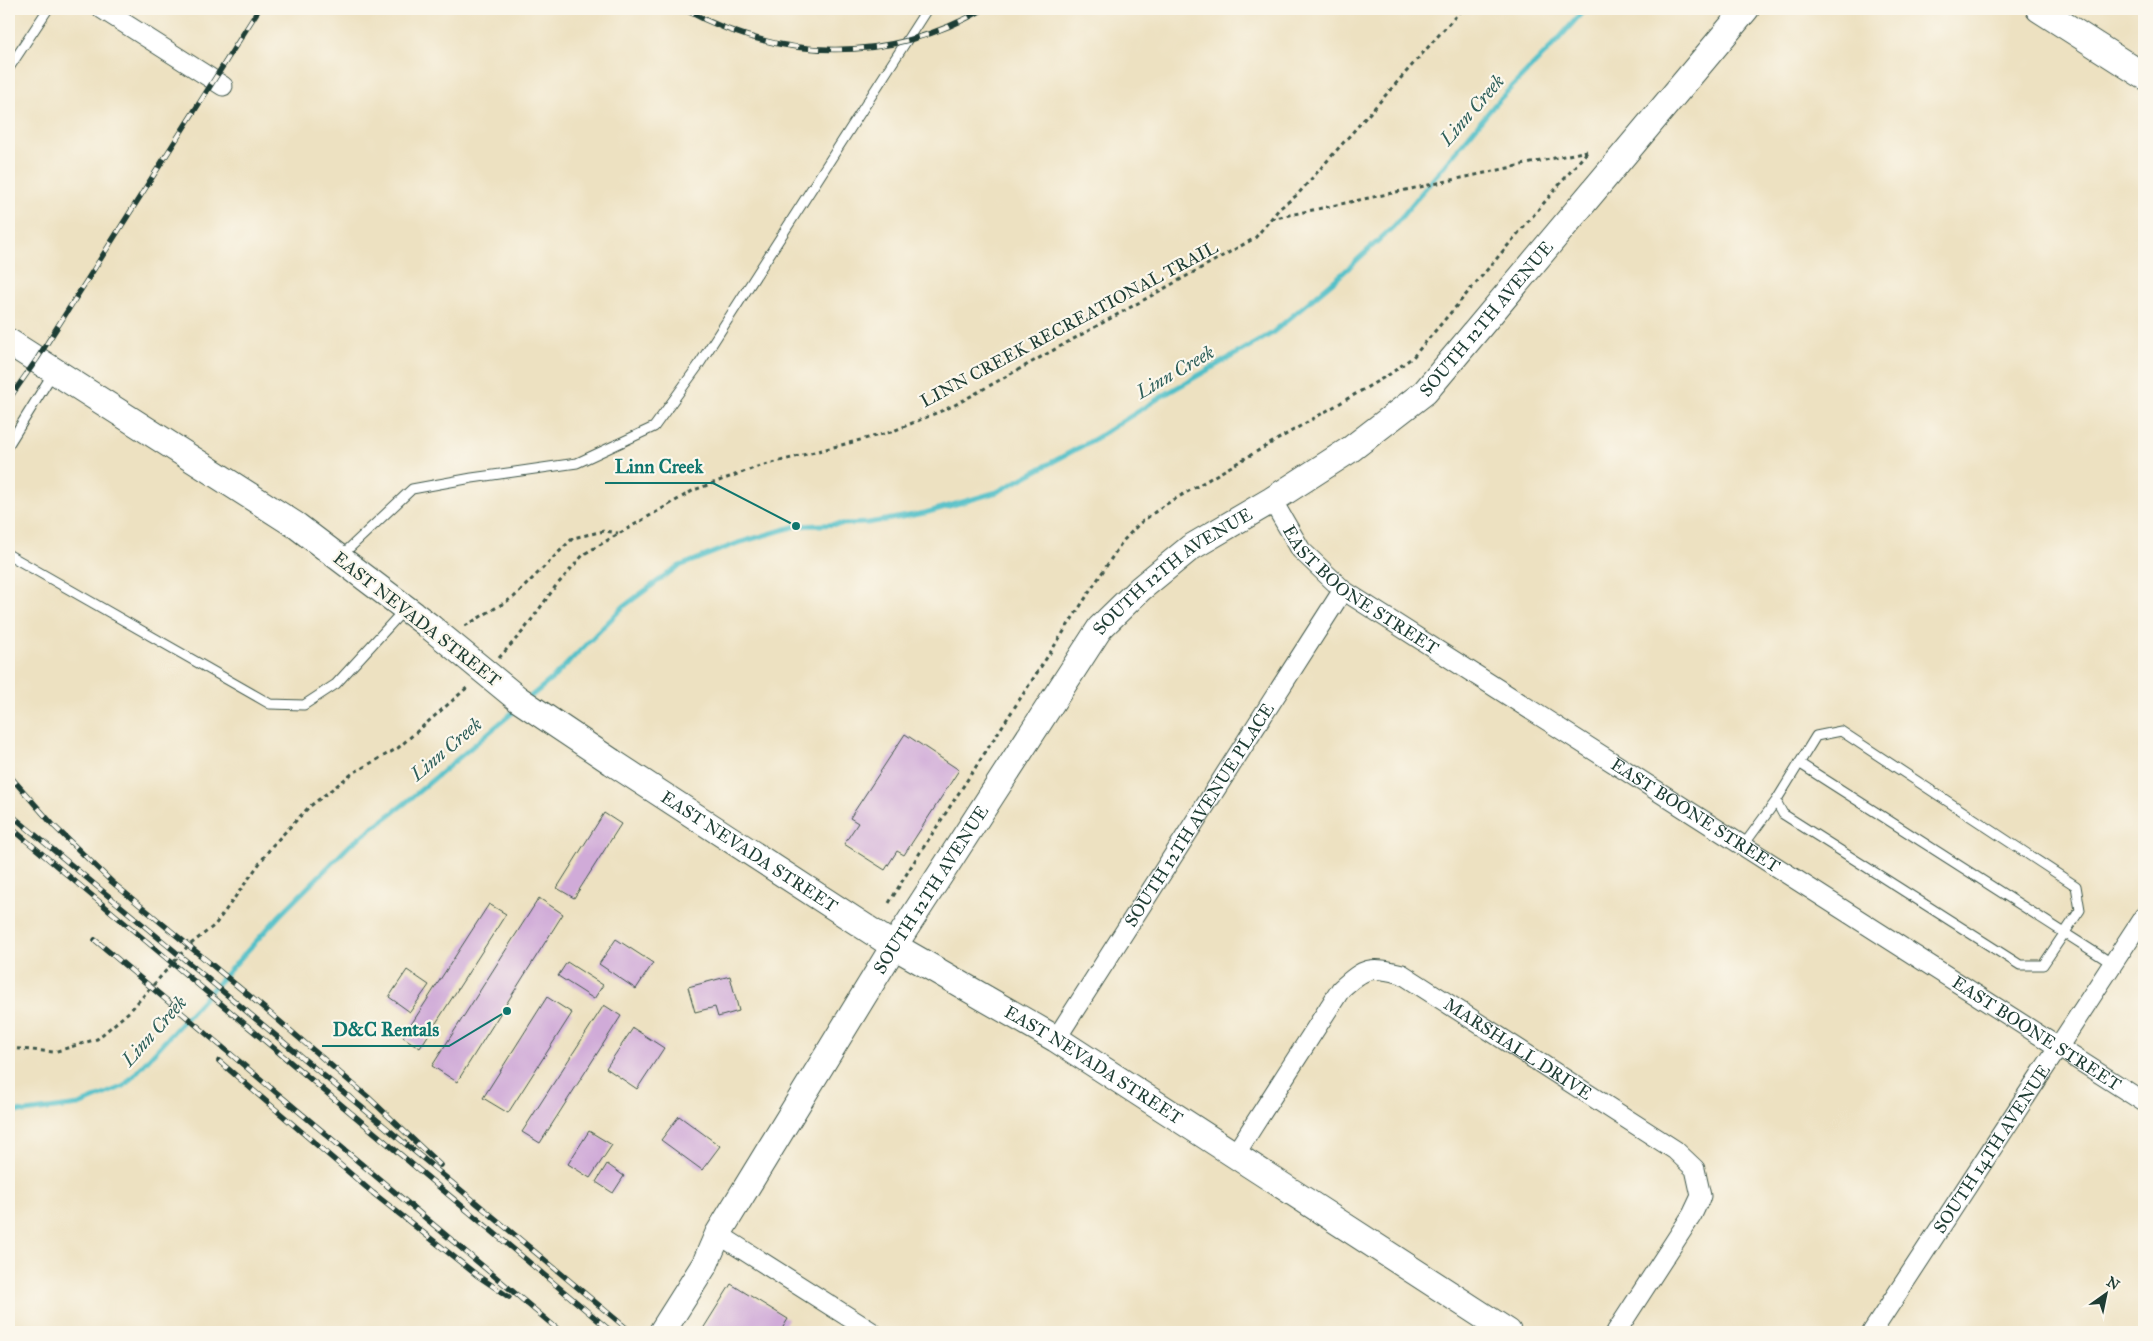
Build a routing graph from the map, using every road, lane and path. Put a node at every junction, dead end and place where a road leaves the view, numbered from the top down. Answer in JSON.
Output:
{"nodes":[{"id":1,"x":48,"y":9,"type":"edge"},
{"id":2,"x":102,"y":9,"type":"edge"},
{"id":3,"x":927,"y":9,"type":"edge"},
{"id":4,"x":1462,"y":9,"type":"edge"},
{"id":5,"x":1746,"y":9,"type":"edge"},
{"id":6,"x":2039,"y":9,"type":"edge"},
{"id":7,"x":9,"y":68,"type":"edge"},
{"id":8,"x":2144,"y":76,"type":"edge"},
{"id":9,"x":223,"y":86,"type":"dead end"},
{"id":10,"x":1588,"y":151,"type":"dead end"},
{"id":11,"x":1271,"y":219,"type":"junction"},
{"id":12,"x":9,"y":342,"type":"edge"},
{"id":13,"x":54,"y":370,"type":"junction"},
{"id":14,"x":9,"y":444,"type":"edge"},
{"id":15,"x":1272,"y":500,"type":"junction"},
{"id":16,"x":618,"y":534,"type":"junction"},
{"id":17,"x":9,"y":555,"type":"edge"},
{"id":18,"x":339,"y":558,"type":"junction"},
{"id":19,"x":1343,"y":590,"type":"junction"},
{"id":20,"x":406,"y":608,"type":"junction"},
{"id":21,"x":464,"y":626,"type":"dead end"},
{"id":22,"x":493,"y":666,"type":"dead end"},
{"id":23,"x":472,"y":684,"type":"dead end"},
{"id":24,"x":1799,"y":763,"type":"junction"},
{"id":25,"x":1776,"y":801,"type":"junction"},
{"id":26,"x":1743,"y":846,"type":"junction"},
{"id":27,"x":2144,"y":916,"type":"edge"},
{"id":28,"x":2065,"y":933,"type":"junction"},
{"id":29,"x":894,"y":946,"type":"junction"},
{"id":30,"x":2113,"y":964,"type":"junction"},
{"id":31,"x":1056,"y":1039,"type":"junction"},
{"id":32,"x":9,"y":1048,"type":"edge"},
{"id":33,"x":2058,"y":1048,"type":"junction"},
{"id":34,"x":2144,"y":1102,"type":"edge"},
{"id":35,"x":1234,"y":1156,"type":"junction"},
{"id":36,"x":718,"y":1234,"type":"junction"},
{"id":37,"x":644,"y":1332,"type":"edge"},
{"id":38,"x":662,"y":1332,"type":"edge"},
{"id":39,"x":872,"y":1332,"type":"edge"},
{"id":40,"x":1508,"y":1332,"type":"edge"},
{"id":41,"x":1616,"y":1332,"type":"edge"},
{"id":42,"x":1872,"y":1332,"type":"edge"}],
"edges":[{"from":1,"to":7,"type":"lane"},
{"from":2,"to":9,"type":"street"},
{"from":3,"to":18,"type":"lane"},
{"from":4,"to":11,"type":"path","name":"LINN CREEK RECREATIONAL TRAIL"},
{"from":5,"to":15,"type":"main road","name":"SOUTH 12TH AVENUE"},
{"from":6,"to":8,"type":"main road"},
{"from":10,"to":11,"type":"path"},
{"from":11,"to":16,"type":"path","name":"LINN CREEK RECREATIONAL TRAIL"},
{"from":12,"to":13,"type":"main road","name":"EAST NEVADA STREET"},
{"from":13,"to":14,"type":"lane"},
{"from":13,"to":18,"type":"main road","name":"EAST NEVADA STREET"},
{"from":15,"to":19,"type":"street","name":"EAST BOONE STREET"},
{"from":15,"to":29,"type":"main road","name":"SOUTH 12TH AVENUE"},
{"from":16,"to":21,"type":"path"},
{"from":16,"to":22,"type":"path","name":"LINN CREEK RECREATIONAL TRAIL"},
{"from":17,"to":20,"type":"lane"},
{"from":18,"to":20,"type":"main road","name":"EAST NEVADA STREET"},
{"from":19,"to":26,"type":"street","name":"EAST BOONE STREET"},
{"from":19,"to":31,"type":"street","name":"SOUTH 12TH AVENUE PLACE"},
{"from":20,"to":29,"type":"main road","name":"EAST NEVADA STREET","bridge":true},
{"from":23,"to":32,"type":"path"},
{"from":24,"to":25,"type":"lane"},
{"from":24,"to":28,"type":"lane"},
{"from":24,"to":28,"type":"lane"},
{"from":25,"to":26,"type":"lane"},
{"from":25,"to":28,"type":"lane"},
{"from":26,"to":33,"type":"street","name":"EAST BOONE STREET"},
{"from":27,"to":30,"type":"street","name":"SOUTH 14TH AVENUE"},
{"from":28,"to":30,"type":"lane"},
{"from":29,"to":31,"type":"main road","name":"EAST NEVADA STREET"},
{"from":29,"to":36,"type":"main road","name":"SOUTH 12TH AVENUE"},
{"from":30,"to":33,"type":"street","name":"SOUTH 14TH AVENUE"},
{"from":31,"to":35,"type":"main road","name":"EAST NEVADA STREET"},
{"from":33,"to":34,"type":"street","name":"EAST BOONE STREET"},
{"from":33,"to":42,"type":"street","name":"SOUTH 14TH AVENUE"},
{"from":35,"to":40,"type":"main road","name":"EAST NEVADA STREET"},
{"from":35,"to":41,"type":"street","name":"MARSHALL DRIVE"},
{"from":36,"to":37,"type":"main road","name":"SOUTH 12TH AVENUE"},
{"from":36,"to":38,"type":"main road","name":"SOUTH 12TH AVENUE"},
{"from":36,"to":39,"type":"street"}]}
